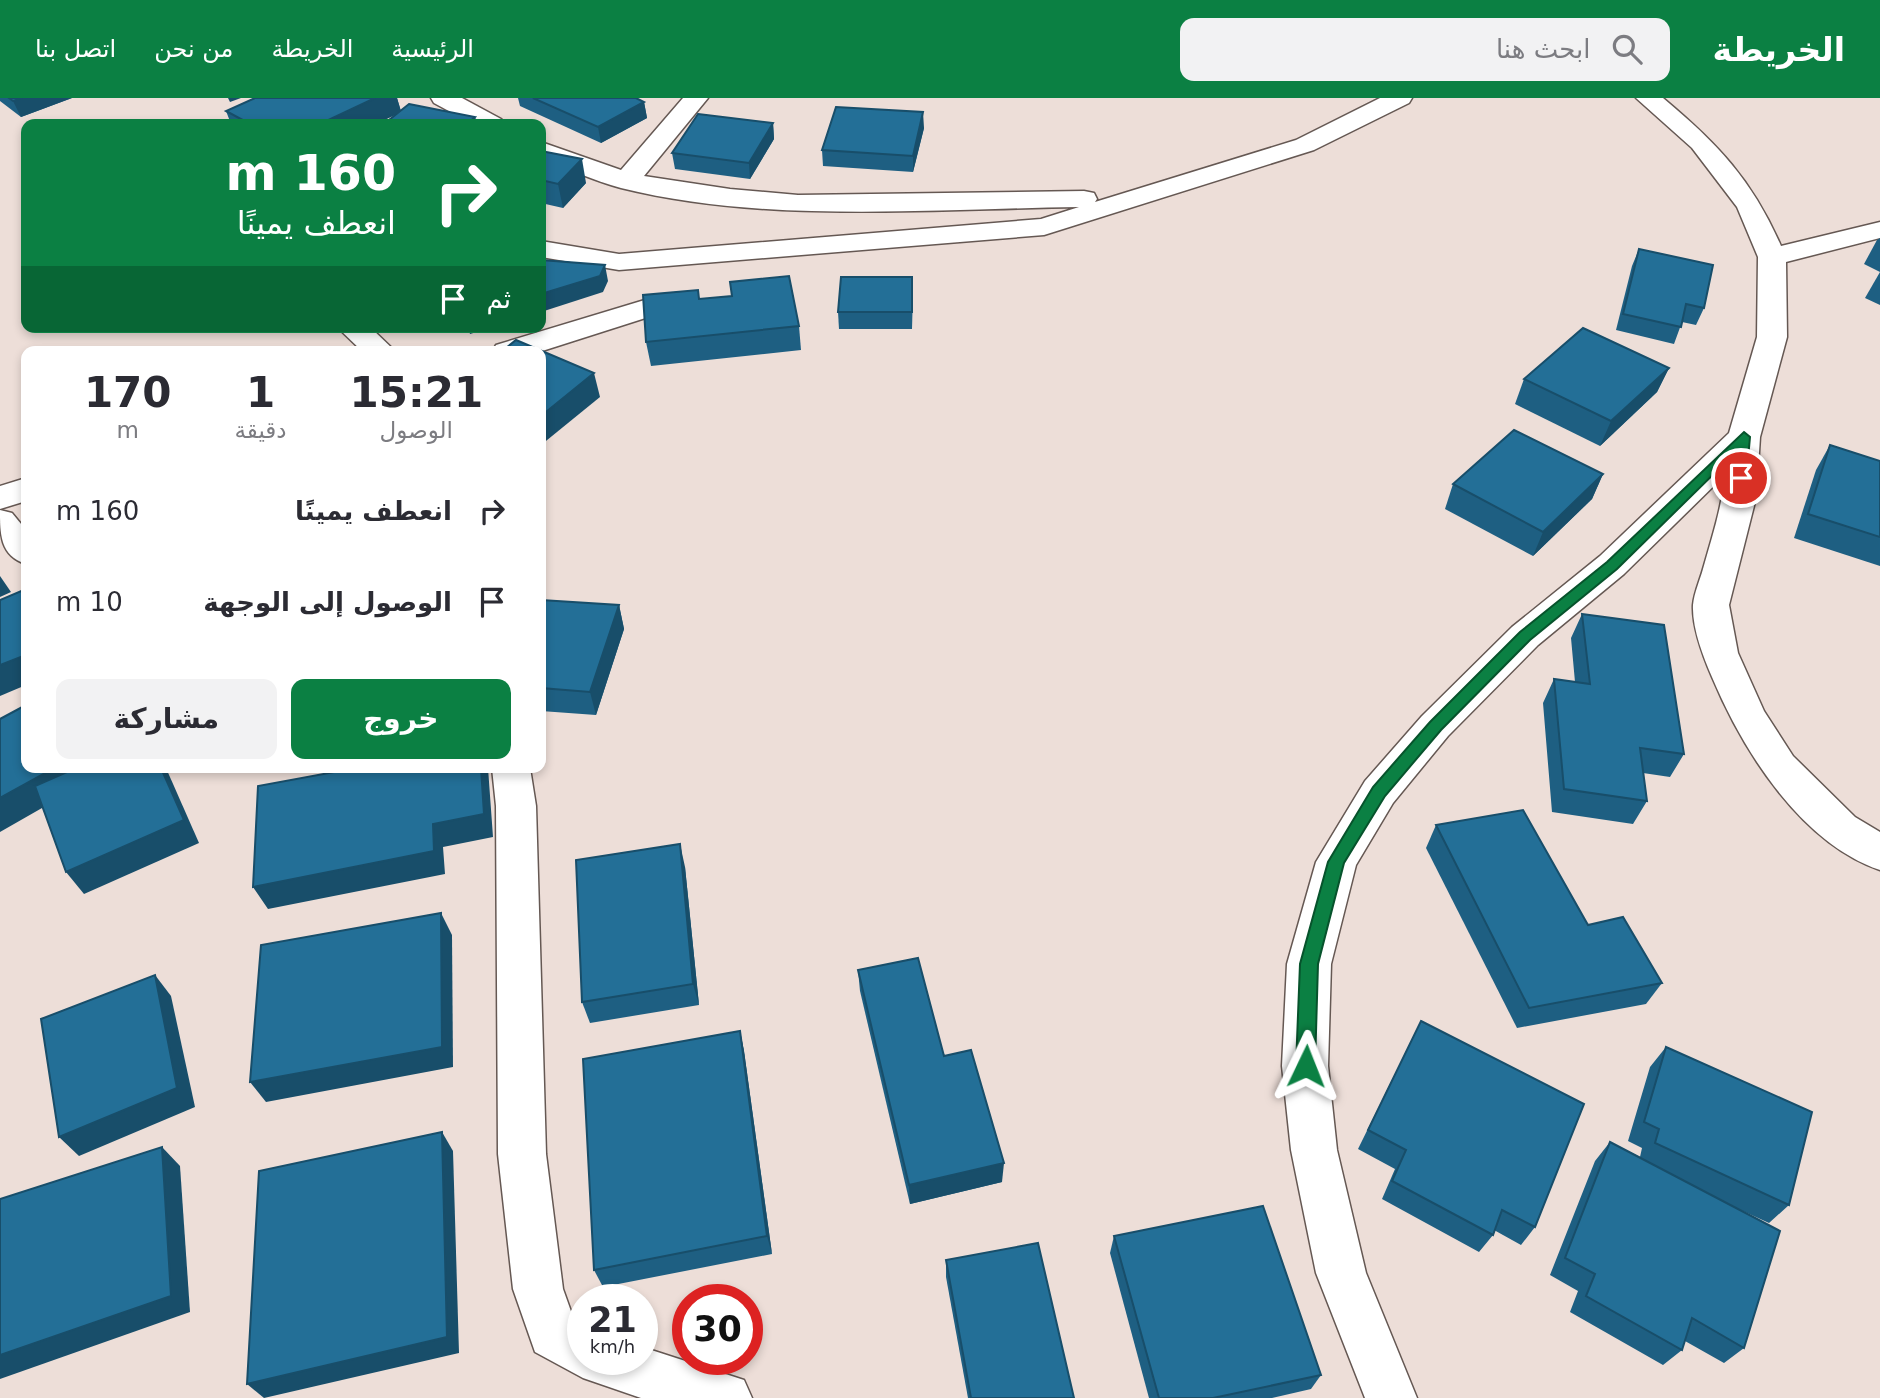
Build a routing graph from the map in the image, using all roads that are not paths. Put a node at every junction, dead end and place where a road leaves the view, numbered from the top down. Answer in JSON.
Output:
{"nodes":[{"id":1,"x":443,"y":98,"type":"edge"},
{"id":2,"x":696,"y":98,"type":"edge"},
{"id":3,"x":1400,"y":98,"type":"edge"},
{"id":4,"x":1648,"y":98,"type":"edge"},
{"id":5,"x":483,"y":119,"type":"edge"},
{"id":6,"x":546,"y":152,"type":"edge"},
{"id":7,"x":626,"y":181,"type":"junction"},
{"id":8,"x":1134,"y":197,"type":"junction"},
{"id":9,"x":1880,"y":230,"type":"edge"},
{"id":10,"x":546,"y":250,"type":"edge"},
{"id":11,"x":1772,"y":257,"type":"junction"},
{"id":12,"x":648,"y":308,"type":"edge"},
{"id":13,"x":359,"y":333,"type":"edge"},
{"id":14,"x":374,"y":346,"type":"edge"},
{"id":15,"x":526,"y":346,"type":"edge"},
{"id":16,"x":1744,"y":437,"type":"junction"},
{"id":17,"x":21,"y":491,"type":"edge"},
{"id":18,"x":0,"y":498,"type":"edge"},
{"id":19,"x":0,"y":521,"type":"edge"},
{"id":20,"x":21,"y":546,"type":"edge"},
{"id":21,"x":512,"y":773,"type":"edge"},
{"id":22,"x":1880,"y":853,"type":"edge"},
{"id":23,"x":567,"y":1341,"type":"edge"},
{"id":24,"x":650,"y":1375,"type":"edge"},
{"id":25,"x":726,"y":1398,"type":"edge"},
{"id":26,"x":1391,"y":1398,"type":"edge"}],
"edges":[{"from":1,"to":5,"type":"street"},
{"from":2,"to":7,"type":"street"},
{"from":3,"to":8,"type":"street"},
{"from":4,"to":11,"type":"street"},
{"from":6,"to":7,"type":"street"},
{"from":7,"to":8,"type":"street"},
{"from":8,"to":10,"type":"street"},
{"from":9,"to":11,"type":"street"},
{"from":11,"to":16,"type":"street"},
{"from":12,"to":15,"type":"street"},
{"from":13,"to":14,"type":"street"},
{"from":16,"to":22,"type":"street"},
{"from":16,"to":26,"type":"street"},
{"from":17,"to":18,"type":"street"},
{"from":19,"to":20,"type":"street"},
{"from":21,"to":23,"type":"street"},
{"from":24,"to":25,"type":"street"}]}
